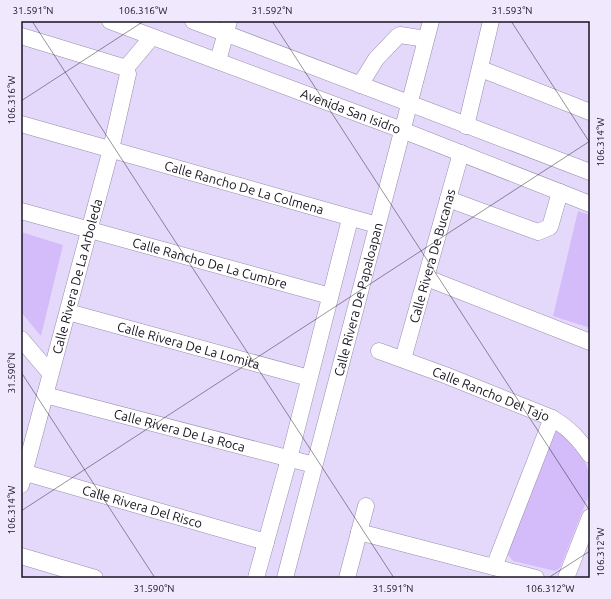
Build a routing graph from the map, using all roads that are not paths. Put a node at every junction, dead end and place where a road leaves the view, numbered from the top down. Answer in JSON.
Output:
{"nodes":[{"id":1,"x":110,"y":21,"type":"edge"},
{"id":2,"x":193,"y":21,"type":"edge"},
{"id":3,"x":430,"y":21,"type":"edge"},
{"id":4,"x":491,"y":21,"type":"edge"},
{"id":5,"x":228,"y":27,"type":"edge"},
{"id":6,"x":21,"y":36,"type":"edge"},
{"id":7,"x":152,"y":37,"type":"junction"},
{"id":8,"x":426,"y":39,"type":"junction"},
{"id":9,"x":218,"y":61,"type":"junction"},
{"id":10,"x":126,"y":68,"type":"junction"},
{"id":11,"x":481,"y":69,"type":"junction"},
{"id":12,"x":360,"y":86,"type":"junction"},
{"id":13,"x":408,"y":104,"type":"junction"},
{"id":14,"x":590,"y":112,"type":"edge"},
{"id":15,"x":21,"y":124,"type":"edge"},
{"id":16,"x":466,"y":126,"type":"junction"},
{"id":17,"x":402,"y":130,"type":"junction"},
{"id":18,"x":111,"y":149,"type":"junction"},
{"id":19,"x":461,"y":154,"type":"junction"},
{"id":20,"x":590,"y":172,"type":"edge"},
{"id":21,"x":560,"y":192,"type":"junction"},
{"id":22,"x":448,"y":199,"type":"junction"},
{"id":23,"x":590,"y":204,"type":"edge"},
{"id":24,"x":21,"y":211,"type":"edge"},
{"id":25,"x":350,"y":219,"type":"junction"},
{"id":26,"x":377,"y":225,"type":"junction"},
{"id":27,"x":90,"y":230,"type":"junction"},
{"id":28,"x":427,"y":278,"type":"junction"},
{"id":29,"x":330,"y":296,"type":"junction"},
{"id":30,"x":68,"y":312,"type":"junction"},
{"id":31,"x":21,"y":339,"type":"edge"},
{"id":32,"x":590,"y":342,"type":"edge"},
{"id":33,"x":379,"y":351,"type":"dead end"},
{"id":34,"x":403,"y":359,"type":"junction"},
{"id":35,"x":50,"y":373,"type":"junction"},
{"id":36,"x":309,"y":378,"type":"junction"},
{"id":37,"x":45,"y":395,"type":"junction"},
{"id":38,"x":552,"y":418,"type":"junction"},
{"id":39,"x":590,"y":455,"type":"edge"},
{"id":40,"x":289,"y":459,"type":"junction"},
{"id":41,"x":314,"y":465,"type":"junction"},
{"id":42,"x":23,"y":475,"type":"edge"},
{"id":43,"x":366,"y":506,"type":"dead end"},
{"id":44,"x":590,"y":517,"type":"edge"},
{"id":45,"x":359,"y":532,"type":"junction"},
{"id":46,"x":266,"y":542,"type":"junction"},
{"id":47,"x":21,"y":556,"type":"edge"},
{"id":48,"x":494,"y":567,"type":"junction"},
{"id":49,"x":95,"y":578,"type":"edge"},
{"id":50,"x":256,"y":578,"type":"edge"},
{"id":51,"x":285,"y":578,"type":"edge"},
{"id":52,"x":347,"y":578,"type":"edge"},
{"id":53,"x":536,"y":578,"type":"edge"},
{"id":54,"x":566,"y":578,"type":"edge"}],
"edges":[{"from":1,"to":7,"type":"street","name":"Avenida San Isidro"},
{"from":2,"to":5,"type":"street","name":"Avenida San Isidro"},
{"from":3,"to":8,"type":"street","name":"Calle Rivera De Papaloapan"},
{"from":4,"to":11,"type":"street"},
{"from":5,"to":9,"type":"street"},
{"from":5,"to":12,"type":"street","name":"Avenida San Isidro"},
{"from":6,"to":10,"type":"street"},
{"from":7,"to":9,"type":"street","name":"Avenida San Isidro"},
{"from":7,"to":10,"type":"street"},
{"from":8,"to":12,"type":"street"},
{"from":8,"to":13,"type":"street","name":"Calle Rivera De Papaloapan"},
{"from":9,"to":17,"type":"street","name":"Avenida San Isidro"},
{"from":10,"to":18,"type":"street","name":"Calle Rivera De La Arboleda"},
{"from":11,"to":14,"type":"street"},
{"from":11,"to":16,"type":"street"},
{"from":12,"to":13,"type":"street","name":"Avenida San Isidro"},
{"from":13,"to":16,"type":"street","name":"Avenida San Isidro"},
{"from":13,"to":17,"type":"street","name":"Calle Rivera De Papaloapan"},
{"from":15,"to":18,"type":"street","name":"Calle Rancho De La Colmena"},
{"from":16,"to":20,"type":"street","name":"Avenida San Isidro"},
{"from":17,"to":19,"type":"street","name":"Avenida San Isidro"},
{"from":17,"to":26,"type":"street","name":"Calle Rivera De Papaloapan"},
{"from":18,"to":25,"type":"street","name":"Calle Rancho De La Colmena"},
{"from":18,"to":27,"type":"street","name":"Calle Rivera De La Arboleda"},
{"from":19,"to":21,"type":"street","name":"Avenida San Isidro"},
{"from":19,"to":22,"type":"street","name":"Calle Rivera De Bucanas"},
{"from":21,"to":22,"type":"street"},
{"from":21,"to":23,"type":"street","name":"Avenida San Isidro"},
{"from":22,"to":28,"type":"street","name":"Calle Rivera De Bucanas"},
{"from":24,"to":27,"type":"street","name":"Calle Rancho De La Cumbre"},
{"from":25,"to":26,"type":"street","name":"Calle Rancho De La Colmena"},
{"from":25,"to":29,"type":"street"},
{"from":26,"to":41,"type":"street","name":"Calle Rivera De Papaloapan"},
{"from":27,"to":29,"type":"street","name":"Calle Rancho De La Cumbre"},
{"from":27,"to":30,"type":"street","name":"Calle Rivera De La Arboleda"},
{"from":28,"to":32,"type":"street"},
{"from":28,"to":34,"type":"street","name":"Calle Rivera De Bucanas"},
{"from":29,"to":36,"type":"street"},
{"from":30,"to":35,"type":"street","name":"Calle Rivera De La Arboleda"},
{"from":30,"to":36,"type":"street","name":"Calle Rivera De La Lomita"},
{"from":31,"to":35,"type":"street"},
{"from":33,"to":34,"type":"street","name":"Calle Rancho Del Tajo"},
{"from":34,"to":38,"type":"street","name":"Calle Rancho Del Tajo"},
{"from":35,"to":37,"type":"street","name":"Calle Rivera De La Arboleda"},
{"from":36,"to":40,"type":"street"},
{"from":37,"to":40,"type":"street","name":"Calle Rivera De La Roca"},
{"from":37,"to":42,"type":"street","name":"Calle Rivera De La Arboleda"},
{"from":38,"to":39,"type":"street","name":"Calle Rancho Del Tajo"},
{"from":38,"to":48,"type":"street"},
{"from":40,"to":41,"type":"street","name":"Calle Rivera De La Roca"},
{"from":40,"to":46,"type":"street"},
{"from":41,"to":51,"type":"street","name":"Calle Rivera De Papaloapan"},
{"from":42,"to":46,"type":"street","name":"Calle Rivera Del Risco"},
{"from":43,"to":45,"type":"street"},
{"from":44,"to":54,"type":"street"},
{"from":45,"to":48,"type":"street"},
{"from":45,"to":52,"type":"street"},
{"from":46,"to":50,"type":"street"},
{"from":47,"to":49,"type":"street"},
{"from":48,"to":53,"type":"street"}]}
